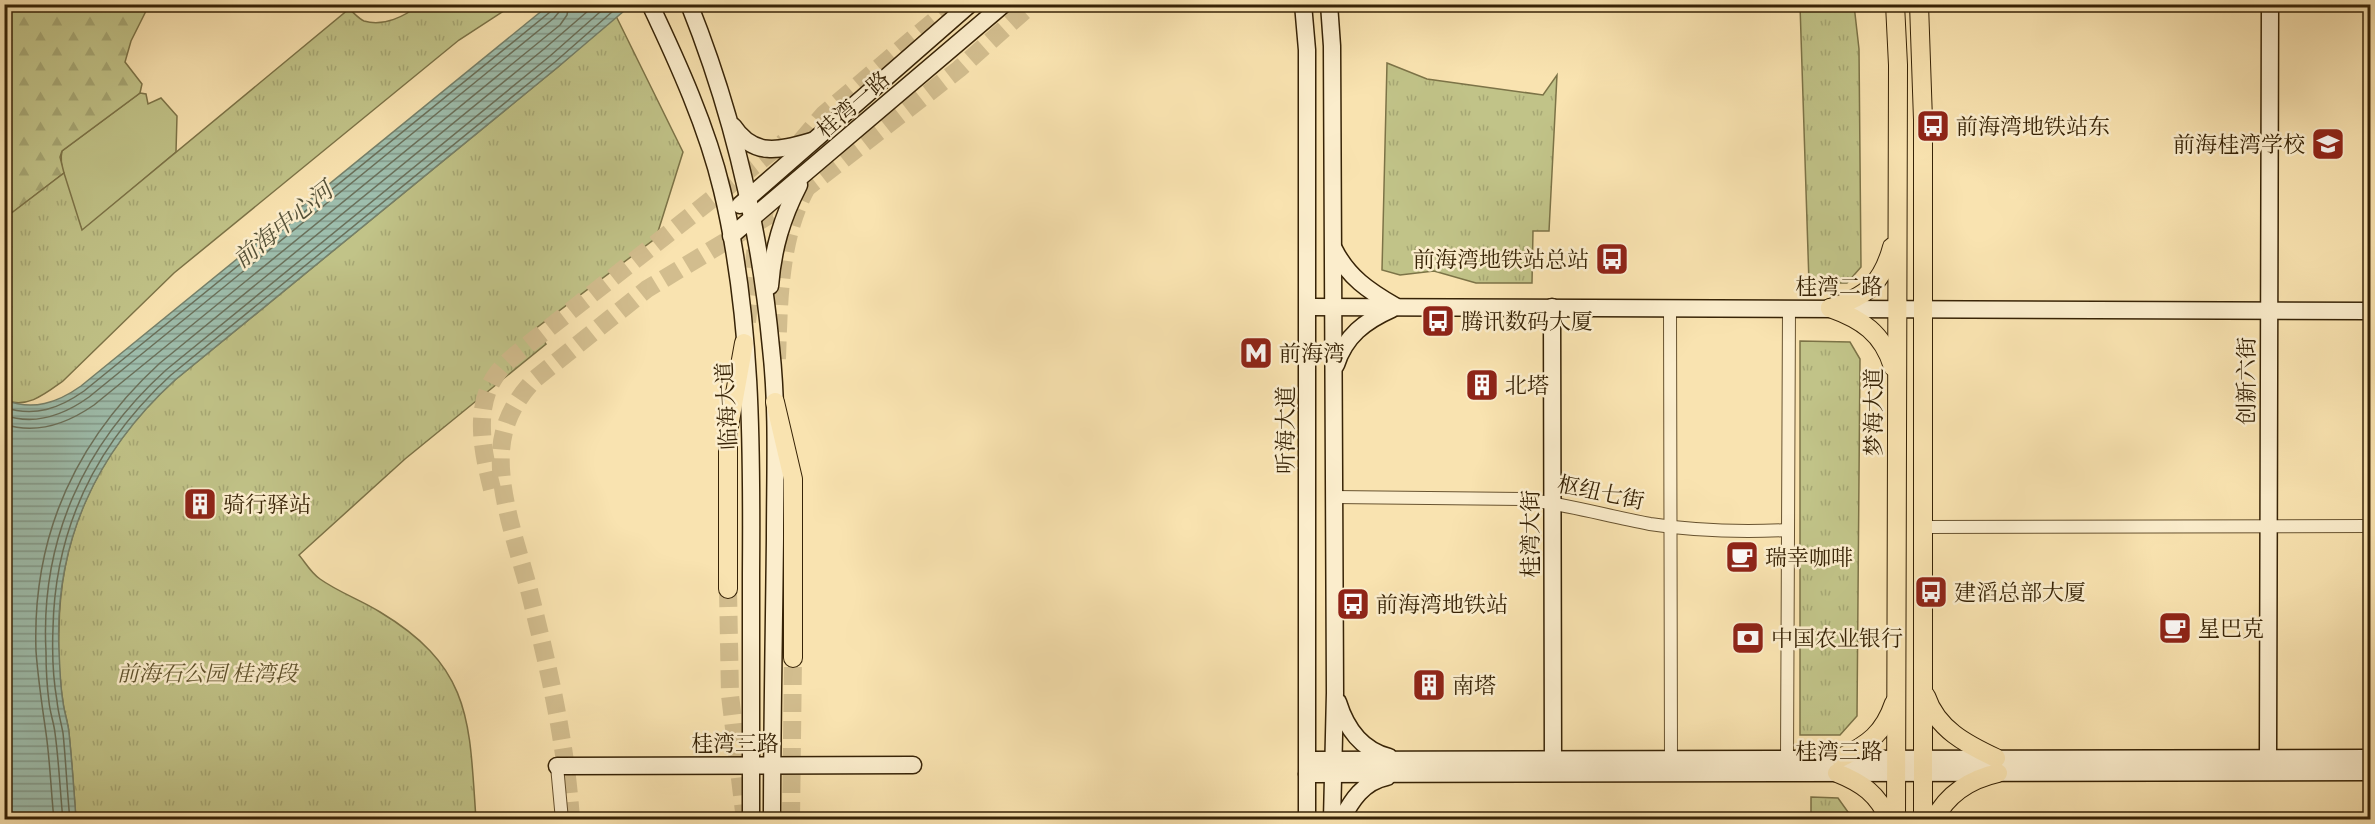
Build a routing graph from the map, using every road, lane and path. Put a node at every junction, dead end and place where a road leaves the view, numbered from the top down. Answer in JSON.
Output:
{"nodes":[{"id":1,"x":650,"y":4,"type":"edge"},
{"id":2,"x":689,"y":4,"type":"edge"},
{"id":3,"x":970,"y":4,"type":"edge"},
{"id":4,"x":1004,"y":4,"type":"edge"},
{"id":5,"x":1303,"y":4,"type":"edge"},
{"id":6,"x":1329,"y":4,"type":"edge"},
{"id":7,"x":1895,"y":4,"type":"edge"},
{"id":8,"x":1919,"y":4,"type":"edge"},
{"id":9,"x":2270,"y":4,"type":"edge"},
{"id":10,"x":729,"y":120,"type":"junction"},
{"id":11,"x":815,"y":140,"type":"junction"},
{"id":12,"x":804,"y":176,"type":"junction"},
{"id":13,"x":748,"y":199,"type":"junction"},
{"id":14,"x":727,"y":216,"type":"junction"},
{"id":15,"x":752,"y":220,"type":"junction"},
{"id":16,"x":1897,"y":231,"type":"junction"},
{"id":17,"x":731,"y":236,"type":"junction"},
{"id":18,"x":1333,"y":246,"type":"junction"},
{"id":19,"x":1308,"y":307,"type":"junction"},
{"id":20,"x":1333,"y":307,"type":"junction"},
{"id":21,"x":1397,"y":307,"type":"junction"},
{"id":22,"x":1552,"y":307,"type":"junction"},
{"id":23,"x":1670,"y":308,"type":"junction"},
{"id":24,"x":1789,"y":308,"type":"junction"},
{"id":25,"x":1830,"y":308,"type":"junction"},
{"id":26,"x":1897,"y":308,"type":"junction"},
{"id":27,"x":1922,"y":308,"type":"junction"},
{"id":28,"x":2274,"y":311,"type":"junction"},
{"id":29,"x":2370,"y":311,"type":"edge"},
{"id":30,"x":768,"y":314,"type":"junction"},
{"id":31,"x":744,"y":344,"type":"junction"},
{"id":32,"x":1333,"y":378,"type":"junction"},
{"id":33,"x":1897,"y":381,"type":"junction"},
{"id":34,"x":775,"y":402,"type":"junction"},
{"id":35,"x":1334,"y":497,"type":"junction"},
{"id":36,"x":1552,"y":503,"type":"junction"},
{"id":37,"x":2268,"y":526,"type":"junction"},
{"id":38,"x":2370,"y":526,"type":"edge"},
{"id":39,"x":1670,"y":527,"type":"junction"},
{"id":40,"x":1923,"y":527,"type":"junction"},
{"id":41,"x":1788,"y":530,"type":"junction"},
{"id":42,"x":728,"y":589,"type":"tunnel mouth"},
{"id":43,"x":794,"y":658,"type":"tunnel mouth"},
{"id":44,"x":1898,"y":686,"type":"junction"},
{"id":45,"x":1923,"y":686,"type":"junction"},
{"id":46,"x":1335,"y":693,"type":"junction"},
{"id":47,"x":1787,"y":758,"type":"junction"},
{"id":48,"x":2370,"y":758,"type":"edge"},
{"id":49,"x":1671,"y":759,"type":"junction"},
{"id":50,"x":2268,"y":759,"type":"junction"},
{"id":51,"x":1553,"y":760,"type":"junction"},
{"id":52,"x":913,"y":765,"type":"dead end"},
{"id":53,"x":2330,"y":765,"type":"junction"},
{"id":54,"x":557,"y":766,"type":"joint"},
{"id":55,"x":751,"y":766,"type":"junction"},
{"id":56,"x":772,"y":766,"type":"junction"},
{"id":57,"x":1839,"y":766,"type":"junction"},
{"id":58,"x":1897,"y":766,"type":"junction"},
{"id":59,"x":1923,"y":766,"type":"junction"},
{"id":60,"x":1997,"y":766,"type":"junction"},
{"id":61,"x":1307,"y":767,"type":"junction"},
{"id":62,"x":1333,"y":767,"type":"junction"},
{"id":63,"x":1401,"y":767,"type":"junction"},
{"id":64,"x":2370,"y":772,"type":"edge"},
{"id":65,"x":562,"y":819,"type":"edge"},
{"id":66,"x":751,"y":819,"type":"edge"},
{"id":67,"x":772,"y":819,"type":"edge"},
{"id":68,"x":1307,"y":819,"type":"edge"},
{"id":69,"x":1332,"y":819,"type":"edge"},
{"id":70,"x":1341,"y":819,"type":"edge"},
{"id":71,"x":1889,"y":819,"type":"edge"},
{"id":72,"x":1896,"y":819,"type":"edge"},
{"id":73,"x":1923,"y":819,"type":"edge"},
{"id":74,"x":1934,"y":819,"type":"edge"}],
"edges":[{"from":1,"to":14,"type":"main road","name":"临海大道"},
{"from":2,"to":10,"type":"main road","name":"临海大道"},
{"from":3,"to":11,"type":"main road","name":"桂湾一路"},
{"from":4,"to":12,"type":"main road","name":"桂湾一路"},
{"from":5,"to":19,"type":"main road","name":"听海大道"},
{"from":6,"to":18,"type":"main road"},
{"from":7,"to":16,"type":"main road","name":"梦海大道"},
{"from":8,"to":27,"type":"main road"},
{"from":9,"to":28,"type":"main road","name":"创新六街"},
{"from":10,"to":11,"type":"main road"},
{"from":10,"to":13,"type":"main road","name":"临海大道"},
{"from":11,"to":13,"type":"main road","name":"桂湾一路"},
{"from":12,"to":15,"type":"main road","name":"桂湾一路"},
{"from":12,"to":30,"type":"main road"},
{"from":13,"to":14,"type":"main road","name":"桂湾一路"},
{"from":13,"to":15,"type":"main road","name":"临海大道"},
{"from":14,"to":17,"type":"main road","name":"临海大道"},
{"from":15,"to":17,"type":"main road","name":"桂湾一路"},
{"from":15,"to":30,"type":"main road","name":"临海大道"},
{"from":16,"to":25,"type":"main road"},
{"from":16,"to":26,"type":"main road","name":"梦海大道"},
{"from":17,"to":31,"type":"main road","name":"临海大道"},
{"from":18,"to":20,"type":"main road"},
{"from":18,"to":21,"type":"main road"},
{"from":19,"to":20,"type":"main road","name":"桂湾二路"},
{"from":19,"to":61,"type":"main road","name":"听海大道"},
{"from":20,"to":21,"type":"main road","name":"桂湾二路"},
{"from":20,"to":32,"type":"main road"},
{"from":21,"to":22,"type":"main road","name":"桂湾二路"},
{"from":21,"to":32,"type":"main road"},
{"from":22,"to":23,"type":"main road","name":"桂湾二路"},
{"from":22,"to":36,"type":"main road","name":"桂湾大街"},
{"from":23,"to":24,"type":"main road","name":"桂湾二路"},
{"from":23,"to":39,"type":"street"},
{"from":24,"to":25,"type":"main road","name":"桂湾二路"},
{"from":24,"to":41,"type":"street"},
{"from":25,"to":26,"type":"main road","name":"桂湾二路"},
{"from":25,"to":33,"type":"main road"},
{"from":26,"to":27,"type":"main road","name":"桂湾二路"},
{"from":26,"to":33,"type":"main road","name":"梦海大道"},
{"from":27,"to":28,"type":"main road","name":"桂湾二路"},
{"from":27,"to":40,"type":"main road"},
{"from":28,"to":29,"type":"main road","name":"桂湾二路"},
{"from":28,"to":37,"type":"main road","name":"创新六街"},
{"from":30,"to":34,"type":"main road","name":"临海大道"},
{"from":31,"to":42,"type":"main road"},
{"from":31,"to":55,"type":"main road","name":"临海大道"},
{"from":32,"to":35,"type":"main road"},
{"from":33,"to":44,"type":"main road","name":"梦海大道"},
{"from":34,"to":43,"type":"main road"},
{"from":34,"to":56,"type":"main road","name":"临海大道"},
{"from":35,"to":36,"type":"street","name":"枢纽七街"},
{"from":35,"to":46,"type":"main road"},
{"from":36,"to":39,"type":"street","name":"枢纽七街"},
{"from":36,"to":51,"type":"main road","name":"桂湾大街"},
{"from":37,"to":38,"type":"street"},
{"from":37,"to":40,"type":"street"},
{"from":37,"to":50,"type":"main road","name":"创新六街"},
{"from":39,"to":41,"type":"street","name":"枢纽七街"},
{"from":39,"to":49,"type":"street"},
{"from":40,"to":45,"type":"main road"},
{"from":41,"to":47,"type":"street"},
{"from":44,"to":57,"type":"main road"},
{"from":44,"to":58,"type":"main road","name":"梦海大道"},
{"from":45,"to":59,"type":"main road"},
{"from":45,"to":60,"type":"main road"},
{"from":46,"to":62,"type":"main road"},
{"from":46,"to":63,"type":"main road"},
{"from":47,"to":49,"type":"main road","name":"桂湾三路"},
{"from":47,"to":57,"type":"main road","name":"桂湾三路"},
{"from":48,"to":53,"type":"main road","name":"桂湾三路"},
{"from":49,"to":51,"type":"main road","name":"桂湾三路"},
{"from":50,"to":53,"type":"main road","name":"桂湾三路"},
{"from":50,"to":60,"type":"main road","name":"桂湾三路"},
{"from":51,"to":63,"type":"main road","name":"桂湾三路"},
{"from":52,"to":56,"type":"main road","name":"桂湾三路"},
{"from":53,"to":60,"type":"main road","name":"桂湾三路"},
{"from":53,"to":64,"type":"main road","name":"桂湾三路"},
{"from":54,"to":55,"type":"main road","name":"桂湾三路"},
{"from":54,"to":65,"type":"street"},
{"from":55,"to":56,"type":"main road","name":"桂湾三路"},
{"from":55,"to":66,"type":"main road","name":"临海大道"},
{"from":56,"to":67,"type":"main road","name":"临海大道"},
{"from":57,"to":58,"type":"main road","name":"桂湾三路"},
{"from":57,"to":63,"type":"main road","name":"桂湾三路"},
{"from":57,"to":71,"type":"main road"},
{"from":58,"to":59,"type":"main road","name":"桂湾三路"},
{"from":58,"to":72,"type":"main road","name":"梦海大道"},
{"from":59,"to":60,"type":"main road","name":"桂湾三路"},
{"from":59,"to":73,"type":"main road"},
{"from":60,"to":74,"type":"main road"},
{"from":61,"to":62,"type":"main road","name":"桂湾三路"},
{"from":61,"to":68,"type":"main road","name":"听海大道"},
{"from":62,"to":63,"type":"main road","name":"桂湾三路"},
{"from":62,"to":69,"type":"main road"},
{"from":63,"to":70,"type":"main road"}]}
